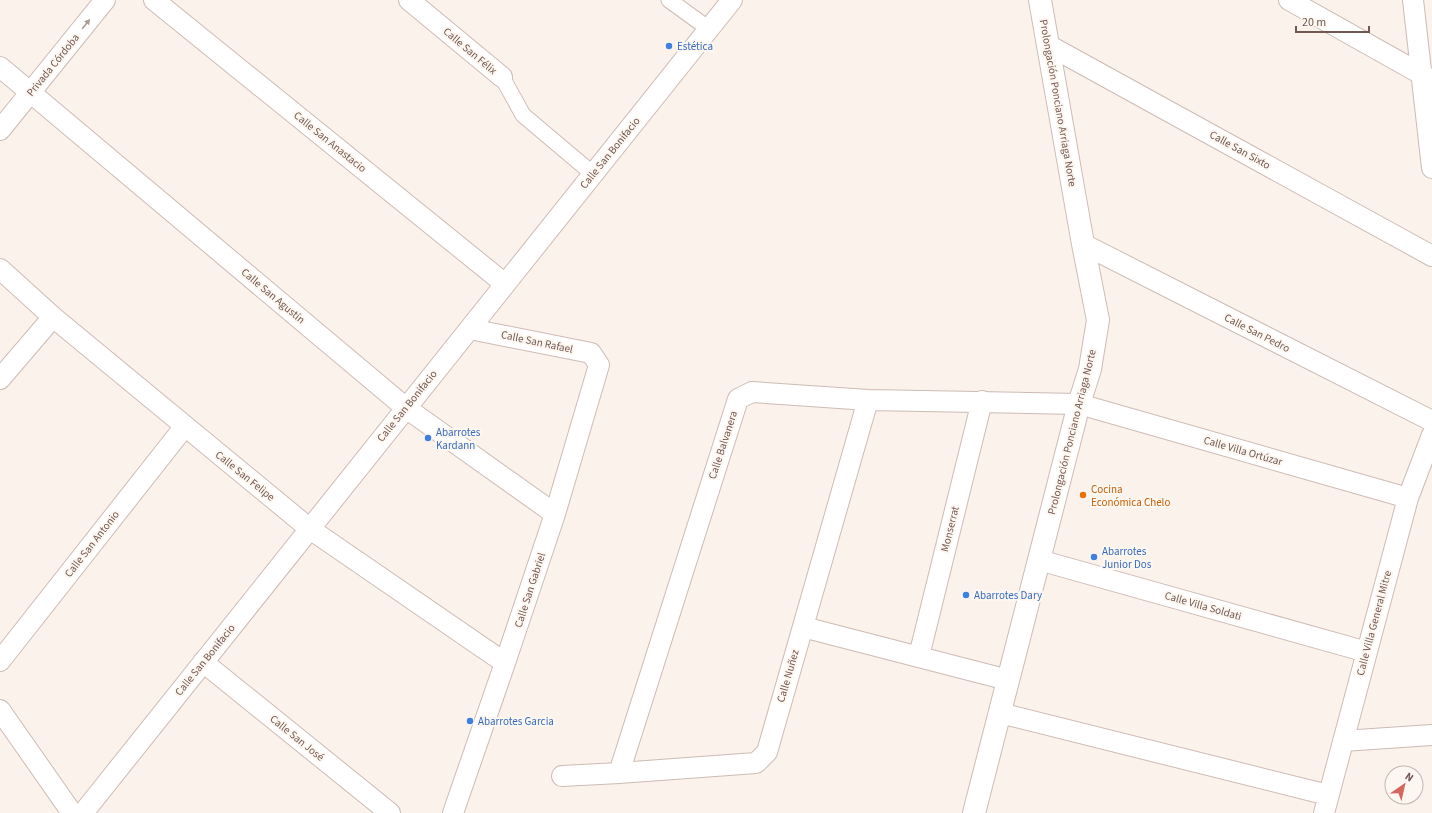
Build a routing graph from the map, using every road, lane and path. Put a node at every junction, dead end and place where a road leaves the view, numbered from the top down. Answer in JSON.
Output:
{"nodes":[{"id":1,"x":105,"y":0,"type":"edge"},
{"id":2,"x":154,"y":0,"type":"edge"},
{"id":3,"x":409,"y":0,"type":"edge"},
{"id":4,"x":670,"y":0,"type":"edge"},
{"id":5,"x":732,"y":0,"type":"edge"},
{"id":6,"x":1040,"y":0,"type":"edge"},
{"id":7,"x":1289,"y":0,"type":"edge"},
{"id":8,"x":1413,"y":0,"type":"edge"},
{"id":9,"x":709,"y":29,"type":"junction"},
{"id":10,"x":1048,"y":45,"type":"junction"},
{"id":11,"x":0,"y":67,"type":"edge"},
{"id":12,"x":502,"y":77,"type":"joint"},
{"id":13,"x":1427,"y":77,"type":"edge"},
{"id":14,"x":31,"y":93,"type":"junction"},
{"id":15,"x":0,"y":130,"type":"edge"},
{"id":16,"x":1432,"y":168,"type":"edge"},
{"id":17,"x":593,"y":174,"type":"junction"},
{"id":18,"x":1083,"y":244,"type":"junction"},
{"id":19,"x":1432,"y":256,"type":"edge"},
{"id":20,"x":0,"y":269,"type":"edge"},
{"id":21,"x":505,"y":284,"type":"junction"},
{"id":22,"x":53,"y":317,"type":"junction"},
{"id":23,"x":470,"y":329,"type":"junction"},
{"id":24,"x":599,"y":365,"type":"joint"},
{"id":25,"x":0,"y":379,"type":"edge"},
{"id":26,"x":868,"y":400,"type":"junction"},
{"id":27,"x":982,"y":401,"type":"junction"},
{"id":28,"x":1079,"y":404,"type":"junction"},
{"id":29,"x":406,"y":408,"type":"junction"},
{"id":30,"x":1432,"y":421,"type":"edge"},
{"id":31,"x":185,"y":426,"type":"junction"},
{"id":32,"x":1432,"y":435,"type":"edge"},
{"id":33,"x":1408,"y":498,"type":"junction"},
{"id":34,"x":555,"y":514,"type":"junction"},
{"id":35,"x":310,"y":529,"type":"junction"},
{"id":36,"x":1039,"y":560,"type":"junction"},
{"id":37,"x":803,"y":627,"type":"junction"},
{"id":38,"x":1367,"y":652,"type":"junction"},
{"id":39,"x":919,"y":656,"type":"junction"},
{"id":40,"x":0,"y":661,"type":"edge"},
{"id":41,"x":203,"y":662,"type":"junction"},
{"id":42,"x":506,"y":663,"type":"junction"},
{"id":43,"x":1008,"y":680,"type":"junction"},
{"id":44,"x":0,"y":710,"type":"edge"},
{"id":45,"x":1000,"y":713,"type":"junction"},
{"id":46,"x":1432,"y":736,"type":"edge"},
{"id":47,"x":1343,"y":741,"type":"junction"},
{"id":48,"x":619,"y":773,"type":"junction"},
{"id":49,"x":562,"y":776,"type":"dead end"},
{"id":50,"x":1326,"y":804,"type":"edge"},
{"id":51,"x":72,"y":813,"type":"edge"},
{"id":52,"x":83,"y":813,"type":"edge"},
{"id":53,"x":390,"y":813,"type":"edge"},
{"id":54,"x":453,"y":813,"type":"edge"},
{"id":55,"x":974,"y":813,"type":"edge"}],
"edges":[{"from":14,"to":1,"type":"street","name":"Privada Córdoba","one_way":true},
{"from":2,"to":21,"type":"street","name":"Calle San Anastacio"},
{"from":3,"to":12,"type":"street","name":"Calle San Félix"},
{"from":4,"to":9,"type":"street"},
{"from":5,"to":9,"type":"street","name":"Calle San Bonifacio"},
{"from":6,"to":10,"type":"street","name":"Prolongación Ponciano Arriaga Norte"},
{"from":7,"to":13,"type":"street"},
{"from":8,"to":13,"type":"street"},
{"from":9,"to":17,"type":"street","name":"Calle San Bonifacio"},
{"from":10,"to":18,"type":"street","name":"Prolongación Ponciano Arriaga Norte"},
{"from":10,"to":19,"type":"street","name":"Calle San Sixto"},
{"from":11,"to":14,"type":"street","name":"Calle San Agustín"},
{"from":12,"to":17,"type":"street","name":"Calle San Félix"},
{"from":13,"to":16,"type":"street"},
{"from":14,"to":15,"type":"street","name":"Privada Córdoba"},
{"from":14,"to":29,"type":"street","name":"Calle San Agustín"},
{"from":17,"to":21,"type":"street","name":"Calle San Bonifacio"},
{"from":18,"to":28,"type":"street","name":"Prolongación Ponciano Arriaga Norte"},
{"from":18,"to":30,"type":"street","name":"Calle San Pedro"},
{"from":20,"to":22,"type":"street","name":"Calle San Felipe"},
{"from":21,"to":23,"type":"street","name":"Calle San Bonifacio"},
{"from":22,"to":25,"type":"street"},
{"from":22,"to":31,"type":"street","name":"Calle San Felipe"},
{"from":23,"to":24,"type":"street","name":"Calle San Rafael"},
{"from":23,"to":29,"type":"street","name":"Calle San Bonifacio"},
{"from":24,"to":34,"type":"street","name":"Calle San Gabriel"},
{"from":26,"to":27,"type":"street","name":"Calle Balvanera"},
{"from":26,"to":37,"type":"street","name":"Calle Nuñez"},
{"from":26,"to":48,"type":"street","name":"Calle Balvanera"},
{"from":27,"to":28,"type":"street","name":"Calle Balvanera"},
{"from":27,"to":39,"type":"street","name":"Monserrat"},
{"from":28,"to":33,"type":"street","name":"Calle Villa Ortúzar"},
{"from":28,"to":36,"type":"street","name":"Prolongación Ponciano Arriaga Norte"},
{"from":29,"to":34,"type":"street","name":"Calle San Agustín"},
{"from":29,"to":35,"type":"street","name":"Calle San Bonifacio"},
{"from":31,"to":35,"type":"street","name":"Calle San Felipe"},
{"from":31,"to":40,"type":"street","name":"Calle San Antonio"},
{"from":32,"to":33,"type":"street","name":"Calle Villa General Mitre"},
{"from":33,"to":38,"type":"street","name":"Calle Villa General Mitre"},
{"from":34,"to":42,"type":"street","name":"Calle San Gabriel"},
{"from":35,"to":41,"type":"street","name":"Calle San Bonifacio"},
{"from":35,"to":42,"type":"street","name":"Calle San Felipe"},
{"from":36,"to":38,"type":"street","name":"Calle Villa Soldati"},
{"from":36,"to":43,"type":"street","name":"Prolongación Ponciano Arriaga Norte"},
{"from":37,"to":39,"type":"street"},
{"from":37,"to":48,"type":"street","name":"Calle Nuñez"},
{"from":38,"to":47,"type":"street","name":"Calle Villa General Mitre"},
{"from":39,"to":43,"type":"street"},
{"from":41,"to":52,"type":"street","name":"Calle San Bonifacio"},
{"from":41,"to":53,"type":"street","name":"Calle San José"},
{"from":42,"to":54,"type":"street","name":"Calle San Gabriel"},
{"from":43,"to":45,"type":"street","name":"Prolongación Ponciano Arriaga Norte"},
{"from":44,"to":51,"type":"street"},
{"from":45,"to":50,"type":"street"},
{"from":45,"to":55,"type":"street","name":"Prolongación Ponciano Arriaga Norte"},
{"from":46,"to":47,"type":"street"},
{"from":47,"to":50,"type":"street","name":"Calle Villa General Mitre"},
{"from":48,"to":49,"type":"street","name":"Calle Nuñez"}]}
